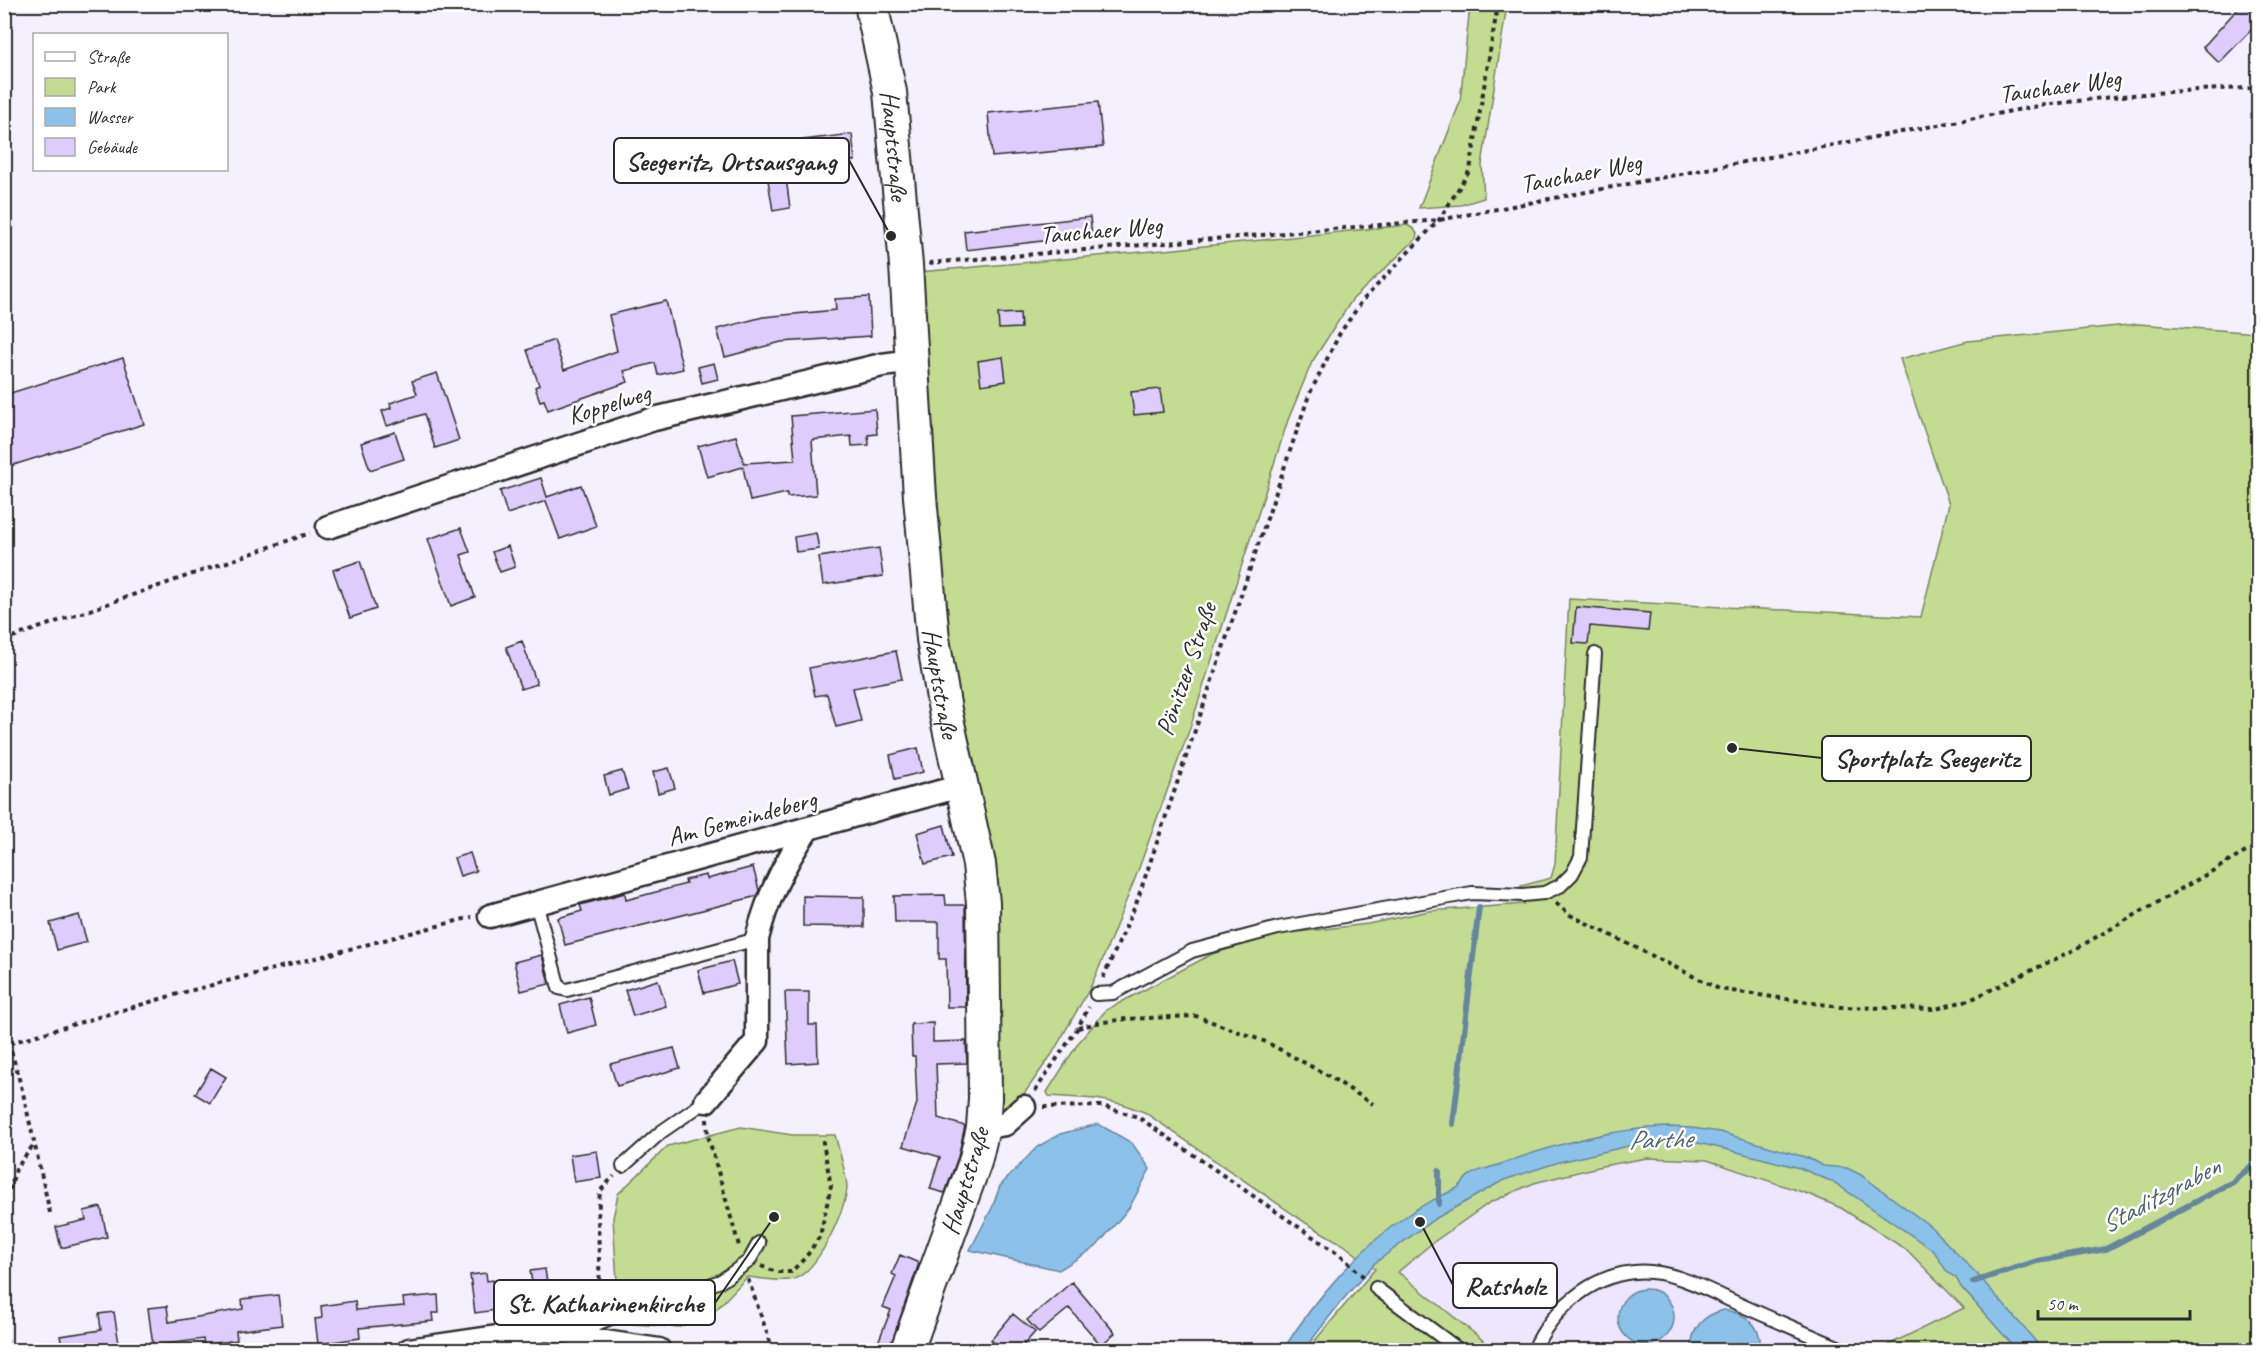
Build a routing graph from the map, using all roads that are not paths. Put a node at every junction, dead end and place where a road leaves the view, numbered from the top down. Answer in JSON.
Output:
{"nodes":[{"id":1,"x":871,"y":4,"type":"edge"},
{"id":2,"x":913,"y":361,"type":"junction"},
{"id":3,"x":328,"y":527,"type":"road end"},
{"id":4,"x":1595,"y":654,"type":"dead end"},
{"id":5,"x":961,"y":786,"type":"junction"},
{"id":6,"x":807,"y":830,"type":"junction"},
{"id":7,"x":536,"y":903,"type":"junction"},
{"id":8,"x":490,"y":916,"type":"road end"},
{"id":9,"x":757,"y":939,"type":"junction"},
{"id":10,"x":1096,"y":994,"type":"road end"},
{"id":11,"x":706,"y":1101,"type":"joint"},
{"id":12,"x":1024,"y":1107,"type":"road end"},
{"id":13,"x":983,"y":1128,"type":"junction"},
{"id":14,"x":623,"y":1166,"type":"road end"},
{"id":15,"x":759,"y":1243,"type":"dead end"},
{"id":16,"x":1376,"y":1288,"type":"road end"},
{"id":17,"x":573,"y":1333,"type":"junction"},
{"id":18,"x":409,"y":1350,"type":"edge"},
{"id":19,"x":659,"y":1350,"type":"edge"},
{"id":20,"x":907,"y":1350,"type":"edge"},
{"id":21,"x":1459,"y":1350,"type":"edge"},
{"id":22,"x":1534,"y":1350,"type":"edge"},
{"id":23,"x":1845,"y":1350,"type":"edge"}],
"edges":[{"from":1,"to":2,"type":"street","name":"Hauptstraße"},
{"from":2,"to":3,"type":"street","name":"Koppelweg"},
{"from":2,"to":5,"type":"street","name":"Hauptstraße"},
{"from":4,"to":10,"type":"lane"},
{"from":5,"to":6,"type":"street","name":"Am Gemeindeberg"},
{"from":5,"to":13,"type":"street","name":"Hauptstraße"},
{"from":6,"to":7,"type":"street","name":"Am Gemeindeberg"},
{"from":6,"to":9,"type":"street"},
{"from":7,"to":8,"type":"street","name":"Am Gemeindeberg"},
{"from":7,"to":9,"type":"lane"},
{"from":9,"to":11,"type":"street"},
{"from":11,"to":14,"type":"lane"},
{"from":12,"to":13,"type":"street"},
{"from":13,"to":20,"type":"street","name":"Hauptstraße"},
{"from":15,"to":17,"type":"lane"},
{"from":16,"to":21,"type":"lane"},
{"from":17,"to":18,"type":"street"},
{"from":17,"to":19,"type":"street"},
{"from":22,"to":23,"type":"lane"}]}
